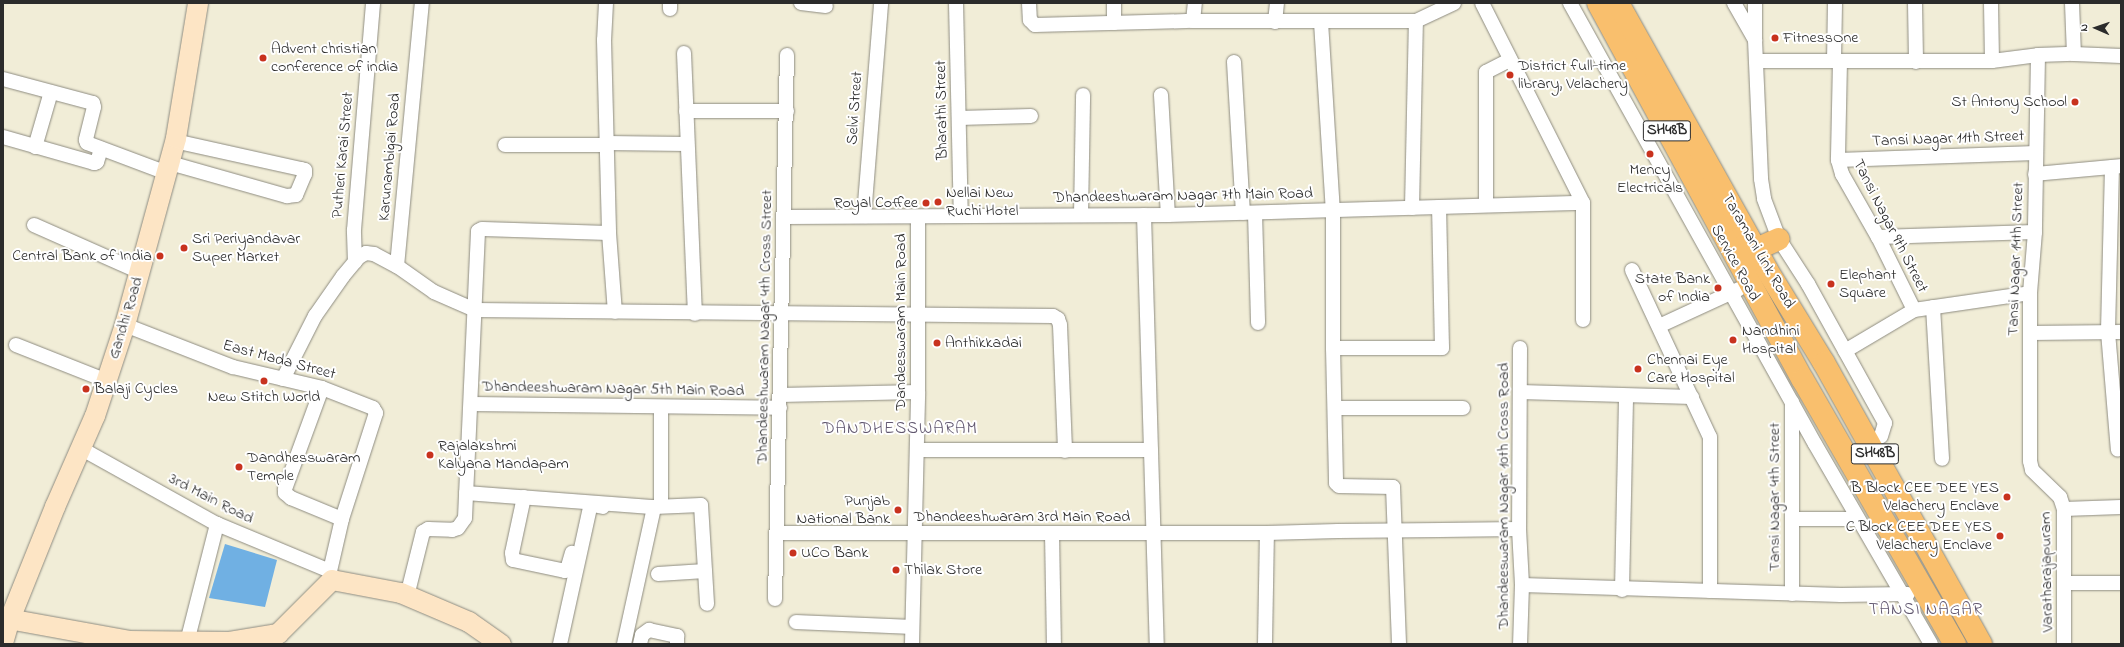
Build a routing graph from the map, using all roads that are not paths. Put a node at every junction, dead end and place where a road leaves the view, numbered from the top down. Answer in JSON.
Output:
{"nodes":[{"id":1,"x":198,"y":3,"type":"edge"},
{"id":2,"x":373,"y":3,"type":"edge"},
{"id":3,"x":422,"y":3,"type":"edge"},
{"id":4,"x":606,"y":3,"type":"edge"},
{"id":5,"x":800,"y":3,"type":"edge"},
{"id":6,"x":881,"y":3,"type":"edge"},
{"id":7,"x":956,"y":3,"type":"edge"},
{"id":8,"x":1029,"y":3,"type":"edge"},
{"id":9,"x":1114,"y":3,"type":"edge"},
{"id":10,"x":1195,"y":3,"type":"edge"},
{"id":11,"x":1277,"y":3,"type":"edge"},
{"id":12,"x":1454,"y":3,"type":"edge"},
{"id":13,"x":1482,"y":3,"type":"edge"},
{"id":14,"x":1570,"y":3,"type":"edge"},
{"id":15,"x":1598,"y":3,"type":"edge"},
{"id":16,"x":1618,"y":3,"type":"edge"},
{"id":17,"x":1734,"y":3,"type":"edge"},
{"id":18,"x":1755,"y":3,"type":"edge"},
{"id":19,"x":1834,"y":3,"type":"edge"},
{"id":20,"x":1915,"y":3,"type":"edge"},
{"id":21,"x":1991,"y":3,"type":"edge"},
{"id":22,"x":2072,"y":3,"type":"edge"},
{"id":23,"x":826,"y":6,"type":"dead end"},
{"id":24,"x":1193,"y":21,"type":"junction"},
{"id":25,"x":1416,"y":21,"type":"junction"},
{"id":26,"x":1274,"y":22,"type":"junction"},
{"id":27,"x":1321,"y":22,"type":"junction"},
{"id":28,"x":1114,"y":23,"type":"junction"},
{"id":29,"x":1755,"y":40,"type":"junction"},
{"id":30,"x":684,"y":53,"type":"dead end"},
{"id":31,"x":2038,"y":54,"type":"junction"},
{"id":32,"x":2074,"y":54,"type":"junction"},
{"id":33,"x":787,"y":55,"type":"dead end"},
{"id":34,"x":2121,"y":56,"type":"edge"},
{"id":35,"x":1510,"y":60,"type":"junction"},
{"id":36,"x":1837,"y":61,"type":"junction"},
{"id":37,"x":1992,"y":61,"type":"junction"},
{"id":38,"x":1234,"y":62,"type":"dead end"},
{"id":39,"x":1756,"y":62,"type":"junction"},
{"id":40,"x":1916,"y":62,"type":"junction"},
{"id":41,"x":3,"y":79,"type":"edge"},
{"id":42,"x":52,"y":92,"type":"junction"},
{"id":43,"x":1083,"y":95,"type":"dead end"},
{"id":44,"x":1161,"y":95,"type":"dead end"},
{"id":45,"x":686,"y":111,"type":"junction"},
{"id":46,"x":787,"y":111,"type":"junction"},
{"id":47,"x":1031,"y":116,"type":"dead end"},
{"id":48,"x":959,"y":118,"type":"junction"},
{"id":49,"x":3,"y":137,"type":"edge"},
{"id":50,"x":175,"y":141,"type":"junction"},
{"id":51,"x":606,"y":144,"type":"junction"},
{"id":52,"x":687,"y":144,"type":"junction"},
{"id":53,"x":505,"y":145,"type":"dead end"},
{"id":54,"x":35,"y":147,"type":"junction"},
{"id":55,"x":108,"y":148,"type":"junction"},
{"id":56,"x":2036,"y":153,"type":"junction"},
{"id":57,"x":1838,"y":160,"type":"junction"},
{"id":58,"x":168,"y":167,"type":"junction"},
{"id":59,"x":2116,"y":167,"type":"edge"},
{"id":60,"x":2035,"y":174,"type":"junction"},
{"id":61,"x":1583,"y":203,"type":"junction"},
{"id":62,"x":1486,"y":205,"type":"junction"},
{"id":63,"x":1439,"y":207,"type":"junction"},
{"id":64,"x":1412,"y":208,"type":"junction"},
{"id":65,"x":1333,"y":211,"type":"junction"},
{"id":66,"x":1249,"y":213,"type":"junction"},
{"id":67,"x":1081,"y":215,"type":"junction"},
{"id":68,"x":1144,"y":215,"type":"junction"},
{"id":69,"x":1168,"y":215,"type":"junction"},
{"id":70,"x":864,"y":216,"type":"junction"},
{"id":71,"x":961,"y":216,"type":"junction"},
{"id":72,"x":784,"y":217,"type":"junction"},
{"id":73,"x":918,"y":217,"type":"junction"},
{"id":74,"x":34,"y":225,"type":"dead end"},
{"id":75,"x":2035,"y":232,"type":"junction"},
{"id":76,"x":608,"y":233,"type":"junction"},
{"id":77,"x":1878,"y":238,"type":"junction"},
{"id":78,"x":1779,"y":239,"type":"junction"},
{"id":79,"x":1756,"y":249,"type":"junction"},
{"id":80,"x":1737,"y":259,"type":"junction"},
{"id":81,"x":355,"y":262,"type":"junction"},
{"id":82,"x":397,"y":266,"type":"junction"},
{"id":83,"x":1632,"y":270,"type":"dead end"},
{"id":84,"x":140,"y":272,"type":"junction"},
{"id":85,"x":1741,"y":288,"type":"junction"},
{"id":86,"x":2030,"y":293,"type":"junction"},
{"id":87,"x":1782,"y":294,"type":"junction"},
{"id":88,"x":1933,"y":307,"type":"junction"},
{"id":89,"x":475,"y":310,"type":"junction"},
{"id":90,"x":1914,"y":310,"type":"junction"},
{"id":91,"x":615,"y":312,"type":"junction"},
{"id":92,"x":695,"y":314,"type":"junction"},
{"id":93,"x":782,"y":314,"type":"junction"},
{"id":94,"x":918,"y":315,"type":"junction"},
{"id":95,"x":1583,"y":320,"type":"dead end"},
{"id":96,"x":1258,"y":323,"type":"dead end"},
{"id":97,"x":125,"y":325,"type":"junction"},
{"id":98,"x":1659,"y":326,"type":"junction"},
{"id":99,"x":2114,"y":332,"type":"edge"},
{"id":100,"x":2030,"y":333,"type":"junction"},
{"id":101,"x":16,"y":345,"type":"dead end"},
{"id":102,"x":1781,"y":347,"type":"junction"},
{"id":103,"x":1333,"y":348,"type":"junction"},
{"id":104,"x":1520,"y":348,"type":"dead end"},
{"id":105,"x":1845,"y":351,"type":"junction"},
{"id":106,"x":283,"y":379,"type":"junction"},
{"id":107,"x":107,"y":381,"type":"junction"},
{"id":108,"x":322,"y":388,"type":"junction"},
{"id":109,"x":918,"y":392,"type":"junction"},
{"id":110,"x":1520,"y":392,"type":"junction"},
{"id":111,"x":1626,"y":396,"type":"junction"},
{"id":112,"x":1692,"y":397,"type":"junction"},
{"id":113,"x":1792,"y":399,"type":"junction"},
{"id":114,"x":780,"y":401,"type":"junction"},
{"id":115,"x":471,"y":404,"type":"junction"},
{"id":116,"x":661,"y":407,"type":"junction"},
{"id":117,"x":1334,"y":408,"type":"junction"},
{"id":118,"x":1463,"y":408,"type":"dead end"},
{"id":119,"x":1881,"y":436,"type":"dead end"},
{"id":120,"x":82,"y":449,"type":"junction"},
{"id":121,"x":917,"y":450,"type":"junction"},
{"id":122,"x":1151,"y":450,"type":"junction"},
{"id":123,"x":2118,"y":450,"type":"dead end"},
{"id":124,"x":1065,"y":451,"type":"junction"},
{"id":125,"x":1942,"y":459,"type":"dead end"},
{"id":126,"x":2030,"y":465,"type":"joint"},
{"id":127,"x":466,"y":493,"type":"junction"},
{"id":128,"x":524,"y":497,"type":"junction"},
{"id":129,"x":587,"y":502,"type":"junction"},
{"id":130,"x":2121,"y":507,"type":"edge"},
{"id":131,"x":655,"y":509,"type":"junction"},
{"id":132,"x":2064,"y":509,"type":"junction"},
{"id":133,"x":342,"y":519,"type":"junction"},
{"id":134,"x":1792,"y":519,"type":"junction"},
{"id":135,"x":1857,"y":519,"type":"junction"},
{"id":136,"x":217,"y":524,"type":"junction"},
{"id":137,"x":1519,"y":529,"type":"junction"},
{"id":138,"x":1395,"y":530,"type":"junction"},
{"id":139,"x":777,"y":533,"type":"junction"},
{"id":140,"x":1052,"y":533,"type":"junction"},
{"id":141,"x":1154,"y":533,"type":"junction"},
{"id":142,"x":1267,"y":533,"type":"junction"},
{"id":143,"x":915,"y":534,"type":"junction"},
{"id":144,"x":705,"y":571,"type":"junction"},
{"id":145,"x":658,"y":574,"type":"dead end"},
{"id":146,"x":331,"y":576,"type":"junction"},
{"id":147,"x":2064,"y":583,"type":"junction"},
{"id":148,"x":2121,"y":583,"type":"edge"},
{"id":149,"x":1522,"y":585,"type":"junction"},
{"id":150,"x":1622,"y":590,"type":"junction"},
{"id":151,"x":1710,"y":591,"type":"junction"},
{"id":152,"x":1792,"y":594,"type":"junction"},
{"id":153,"x":1901,"y":594,"type":"junction"},
{"id":154,"x":1927,"y":594,"type":"junction"},
{"id":155,"x":407,"y":596,"type":"junction"},
{"id":156,"x":775,"y":599,"type":"dead end"},
{"id":157,"x":707,"y":604,"type":"dead end"},
{"id":158,"x":7,"y":619,"type":"edge"},
{"id":159,"x":796,"y":622,"type":"dead end"},
{"id":160,"x":912,"y":627,"type":"junction"},
{"id":161,"x":187,"y":642,"type":"junction"},
{"id":162,"x":228,"y":643,"type":"edge"},
{"id":163,"x":3,"y":644,"type":"edge"},
{"id":164,"x":501,"y":644,"type":"edge"},
{"id":165,"x":560,"y":644,"type":"edge"},
{"id":166,"x":624,"y":644,"type":"edge"},
{"id":167,"x":640,"y":644,"type":"edge"},
{"id":168,"x":677,"y":644,"type":"edge"},
{"id":169,"x":912,"y":644,"type":"edge"},
{"id":170,"x":1054,"y":644,"type":"edge"},
{"id":171,"x":1157,"y":644,"type":"edge"},
{"id":172,"x":1265,"y":644,"type":"edge"},
{"id":173,"x":1399,"y":644,"type":"edge"},
{"id":174,"x":1520,"y":644,"type":"edge"},
{"id":175,"x":1930,"y":644,"type":"edge"},
{"id":176,"x":1955,"y":644,"type":"edge"},
{"id":177,"x":1968,"y":644,"type":"edge"},
{"id":178,"x":1981,"y":644,"type":"edge"},
{"id":179,"x":2064,"y":644,"type":"edge"}],
"edges":[{"from":1,"to":50,"type":"street","name":"Gandhi Road"},
{"from":2,"to":81,"type":"street","name":"Putheri Karai Street"},
{"from":3,"to":82,"type":"street","name":"Karunambigai Road"},
{"from":4,"to":51,"type":"street"},
{"from":5,"to":23,"type":"street"},
{"from":6,"to":70,"type":"street","name":"Selvi Street"},
{"from":7,"to":48,"type":"street","name":"Bharathi Street"},
{"from":8,"to":28,"type":"street"},
{"from":9,"to":28,"type":"street"},
{"from":10,"to":24,"type":"street"},
{"from":11,"to":26,"type":"street"},
{"from":12,"to":25,"type":"street"},
{"from":13,"to":35,"type":"street"},
{"from":14,"to":85,"type":"street","name":"Service Road"},
{"from":15,"to":80,"type":"main road","name":"Taramani Link Road","number":"SH48B"},
{"from":16,"to":79,"type":"main road","name":"Taramani Link Road","number":"SH48B"},
{"from":17,"to":29,"type":"street"},
{"from":18,"to":29,"type":"street"},
{"from":19,"to":36,"type":"street","name":"Tansi Nagar 9th Street"},
{"from":20,"to":40,"type":"street"},
{"from":21,"to":37,"type":"street"},
{"from":22,"to":32,"type":"street"},
{"from":24,"to":26,"type":"street"},
{"from":24,"to":28,"type":"street"},
{"from":25,"to":27,"type":"street"},
{"from":25,"to":64,"type":"street"},
{"from":26,"to":27,"type":"street"},
{"from":27,"to":65,"type":"street"},
{"from":29,"to":39,"type":"street"},
{"from":30,"to":45,"type":"street"},
{"from":31,"to":32,"type":"street"},
{"from":31,"to":37,"type":"street"},
{"from":31,"to":56,"type":"street","name":"Tansi Nagar 14th Street"},
{"from":32,"to":34,"type":"street"},
{"from":33,"to":46,"type":"street","name":"Dhandeeshwaram Nagar 4th Cross Street"},
{"from":35,"to":61,"type":"street"},
{"from":35,"to":62,"type":"street"},
{"from":36,"to":39,"type":"street"},
{"from":36,"to":40,"type":"street"},
{"from":36,"to":57,"type":"street","name":"Tansi Nagar 9th Street"},
{"from":37,"to":40,"type":"street"},
{"from":38,"to":66,"type":"street"},
{"from":39,"to":78,"type":"street"},
{"from":41,"to":42,"type":"street"},
{"from":42,"to":54,"type":"street"},
{"from":42,"to":55,"type":"street"},
{"from":43,"to":67,"type":"street"},
{"from":44,"to":69,"type":"street"},
{"from":45,"to":46,"type":"street"},
{"from":45,"to":52,"type":"street"},
{"from":46,"to":72,"type":"street","name":"Dhandeeshwaram Nagar 4th Cross Street"},
{"from":47,"to":48,"type":"street"},
{"from":48,"to":71,"type":"street","name":"Bharathi Street"},
{"from":49,"to":54,"type":"street"},
{"from":50,"to":58,"type":"street","name":"Gandhi Road"},
{"from":50,"to":58,"type":"street"},
{"from":51,"to":52,"type":"street"},
{"from":51,"to":53,"type":"street"},
{"from":51,"to":76,"type":"street"},
{"from":52,"to":92,"type":"street"},
{"from":54,"to":55,"type":"street"},
{"from":55,"to":58,"type":"street"},
{"from":56,"to":57,"type":"street","name":"Tansi Nagar 11th Street"},
{"from":56,"to":60,"type":"street","name":"Tansi Nagar 14th Street"},
{"from":57,"to":77,"type":"street","name":"Tansi Nagar 9th Street"},
{"from":58,"to":84,"type":"street","name":"Gandhi Road"},
{"from":59,"to":60,"type":"street"},
{"from":59,"to":99,"type":"street"},
{"from":60,"to":75,"type":"street","name":"Tansi Nagar 14th Street"},
{"from":61,"to":62,"type":"street","name":"Dhandeeshwaram Nagar 7th Main Road"},
{"from":61,"to":95,"type":"street"},
{"from":62,"to":63,"type":"street","name":"Dhandeeshwaram Nagar 7th Main Road"},
{"from":63,"to":64,"type":"street","name":"Dhandeeshwaram Nagar 7th Main Road"},
{"from":63,"to":103,"type":"street"},
{"from":64,"to":65,"type":"street","name":"Dhandeeshwaram Nagar 7th Main Road"},
{"from":65,"to":66,"type":"street","name":"Dhandeeshwaram Nagar 7th Main Road"},
{"from":65,"to":103,"type":"street"},
{"from":66,"to":69,"type":"street","name":"Dhandeeshwaram Nagar 7th Main Road"},
{"from":66,"to":96,"type":"street"},
{"from":67,"to":68,"type":"street","name":"Dhandeeshwaram Nagar 7th Main Road"},
{"from":67,"to":71,"type":"street","name":"Dhandeeshwaram Nagar 7th Main Road"},
{"from":68,"to":69,"type":"street","name":"Dhandeeshwaram Nagar 7th Main Road"},
{"from":68,"to":122,"type":"street"},
{"from":70,"to":72,"type":"street","name":"Dhandeeshwaram Nagar 7th Main Road"},
{"from":70,"to":73,"type":"street","name":"Dhandeeshwaram Nagar 7th Main Road"},
{"from":71,"to":73,"type":"street","name":"Dhandeeshwaram Nagar 7th Main Road"},
{"from":72,"to":93,"type":"street","name":"Dhandeeshwaram Nagar 4th Cross Street"},
{"from":73,"to":94,"type":"street","name":"Dandeeswaram Main Road"},
{"from":74,"to":84,"type":"street"},
{"from":75,"to":77,"type":"street"},
{"from":75,"to":86,"type":"street","name":"Tansi Nagar 14th Street"},
{"from":76,"to":89,"type":"street"},
{"from":76,"to":91,"type":"street"},
{"from":77,"to":90,"type":"street","name":"Tansi Nagar 9th Street"},
{"from":78,"to":79,"type":"main road"},
{"from":78,"to":105,"type":"street"},
{"from":79,"to":80,"type":"main road"},
{"from":79,"to":87,"type":"main road","name":"Taramani Link Road","number":"SH48B"},
{"from":80,"to":85,"type":"main road","name":"Taramani Link Road","number":"SH48B"},
{"from":81,"to":82,"type":"street"},
{"from":81,"to":106,"type":"street"},
{"from":82,"to":89,"type":"street"},
{"from":83,"to":98,"type":"street"},
{"from":84,"to":97,"type":"street","name":"Gandhi Road"},
{"from":85,"to":98,"type":"street"},
{"from":85,"to":102,"type":"main road","name":"Taramani Link Road","number":"SH48B"},
{"from":86,"to":88,"type":"street"},
{"from":86,"to":100,"type":"street","name":"Tansi Nagar 14th Street"},
{"from":87,"to":102,"type":"main road"},
{"from":87,"to":178,"type":"main road","name":"Taramani Link Road","number":"SH48B"},
{"from":88,"to":90,"type":"street"},
{"from":88,"to":125,"type":"street"},
{"from":89,"to":91,"type":"street"},
{"from":89,"to":115,"type":"street"},
{"from":90,"to":105,"type":"street"},
{"from":91,"to":92,"type":"street"},
{"from":92,"to":93,"type":"street"},
{"from":93,"to":94,"type":"street"},
{"from":93,"to":114,"type":"street","name":"Dhandeeshwaram Nagar 4th Cross Street"},
{"from":94,"to":109,"type":"street","name":"Dandeeswaram Main Road"},
{"from":94,"to":124,"type":"street"},
{"from":97,"to":106,"type":"street","name":"East Mada Street"},
{"from":97,"to":107,"type":"street","name":"Gandhi Road"},
{"from":98,"to":112,"type":"street"},
{"from":99,"to":100,"type":"street"},
{"from":99,"to":123,"type":"street"},
{"from":100,"to":126,"type":"street","name":"Tansi Nagar 14th Street"},
{"from":101,"to":107,"type":"street"},
{"from":102,"to":113,"type":"street"},
{"from":102,"to":154,"type":"main road","name":"Taramani Link Road","number":"SH48B"},
{"from":102,"to":177,"type":"main road"},
{"from":103,"to":117,"type":"street"},
{"from":104,"to":110,"type":"street","name":"Dhandeeswaram Nagar 10th Cross Road"},
{"from":105,"to":119,"type":"street"},
{"from":106,"to":108,"type":"street","name":"East Mada Street"},
{"from":107,"to":120,"type":"street","name":"Gandhi Road"},
{"from":108,"to":133,"type":"street","name":"East Mada Street"},
{"from":108,"to":133,"type":"street"},
{"from":109,"to":114,"type":"street","name":"Dhandeeshwaram Nagar 5th Main Road"},
{"from":109,"to":121,"type":"street","name":"Dandeeswaram Main Road"},
{"from":110,"to":111,"type":"street"},
{"from":110,"to":137,"type":"street","name":"Dhandeeswaram Nagar 10th Cross Road"},
{"from":111,"to":112,"type":"street"},
{"from":111,"to":150,"type":"street"},
{"from":112,"to":151,"type":"street"},
{"from":113,"to":134,"type":"street","name":"Tansi Nagar 4th Street"},
{"from":113,"to":135,"type":"street"},
{"from":114,"to":116,"type":"street","name":"Dhandeeshwaram Nagar 5th Main Road"},
{"from":114,"to":139,"type":"street","name":"Dhandeeshwaram Nagar 4th Cross Street"},
{"from":115,"to":116,"type":"street","name":"Dhandeeshwaram Nagar 5th Main Road"},
{"from":115,"to":127,"type":"street"},
{"from":116,"to":131,"type":"street"},
{"from":117,"to":118,"type":"street"},
{"from":117,"to":138,"type":"street"},
{"from":120,"to":136,"type":"street","name":"3rd Main Road"},
{"from":120,"to":158,"type":"street","name":"Gandhi Road"},
{"from":121,"to":124,"type":"street"},
{"from":121,"to":143,"type":"street","name":"Dandeeswaram Main Road"},
{"from":122,"to":124,"type":"street"},
{"from":122,"to":141,"type":"street"},
{"from":126,"to":132,"type":"street","name":"Varatharajapuram"},
{"from":127,"to":128,"type":"street"},
{"from":127,"to":155,"type":"street"},
{"from":128,"to":129,"type":"street"},
{"from":128,"to":129,"type":"street"},
{"from":129,"to":131,"type":"street"},
{"from":130,"to":132,"type":"street"},
{"from":131,"to":144,"type":"street"},
{"from":131,"to":165,"type":"street"},
{"from":131,"to":166,"type":"street"},
{"from":132,"to":147,"type":"street","name":"Varatharajapuram"},
{"from":133,"to":146,"type":"street"},
{"from":134,"to":135,"type":"street"},
{"from":134,"to":152,"type":"street","name":"Tansi Nagar 4th Street"},
{"from":135,"to":153,"type":"street"},
{"from":136,"to":146,"type":"street","name":"3rd Main Road"},
{"from":136,"to":161,"type":"street"},
{"from":137,"to":138,"type":"street","name":"Dhandeeshwaram 3rd Main Road"},
{"from":137,"to":149,"type":"street","name":"Dhandeeswaram Nagar 10th Cross Road"},
{"from":138,"to":142,"type":"street","name":"Dhandeeshwaram 3rd Main Road"},
{"from":138,"to":173,"type":"street"},
{"from":139,"to":143,"type":"street","name":"Dhandeeshwaram 3rd Main Road"},
{"from":139,"to":156,"type":"street","name":"Dhandeeshwaram Nagar 4th Cross Street"},
{"from":140,"to":141,"type":"street","name":"Dhandeeshwaram 3rd Main Road"},
{"from":140,"to":143,"type":"street","name":"Dhandeeshwaram 3rd Main Road"},
{"from":140,"to":170,"type":"street"},
{"from":141,"to":142,"type":"street","name":"Dhandeeshwaram 3rd Main Road"},
{"from":141,"to":171,"type":"street"},
{"from":142,"to":172,"type":"street"},
{"from":143,"to":160,"type":"street","name":"Dandeeswaram Main Road"},
{"from":144,"to":145,"type":"street"},
{"from":144,"to":157,"type":"street"},
{"from":146,"to":155,"type":"street"},
{"from":146,"to":162,"type":"street"},
{"from":147,"to":148,"type":"street"},
{"from":147,"to":179,"type":"street","name":"Varatharajapuram"},
{"from":149,"to":150,"type":"street"},
{"from":149,"to":174,"type":"street","name":"Dhandeeswaram Nagar 10th Cross Road"},
{"from":150,"to":151,"type":"street"},
{"from":151,"to":152,"type":"street"},
{"from":152,"to":153,"type":"street"},
{"from":153,"to":154,"type":"street"},
{"from":153,"to":175,"type":"street"},
{"from":154,"to":176,"type":"main road","name":"Taramani Link Road","number":"SH48B"},
{"from":155,"to":164,"type":"street"},
{"from":158,"to":161,"type":"street"},
{"from":158,"to":163,"type":"street","name":"Gandhi Road"},
{"from":159,"to":160,"type":"street"},
{"from":160,"to":169,"type":"street","name":"Dandeeswaram Main Road"},
{"from":161,"to":162,"type":"street"},
{"from":167,"to":168,"type":"street"}]}
